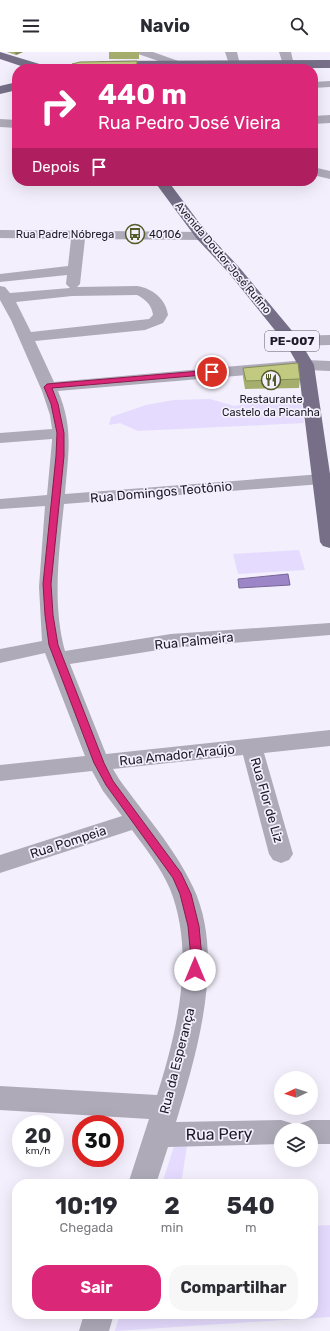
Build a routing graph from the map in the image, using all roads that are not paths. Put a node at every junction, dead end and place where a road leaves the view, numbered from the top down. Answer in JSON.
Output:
{"nodes":[{"id":1,"x":142,"y":52,"type":"edge"},
{"id":2,"x":231,"y":52,"type":"edge"},
{"id":3,"x":285,"y":52,"type":"edge"},
{"id":4,"x":0,"y":55,"type":"edge"},
{"id":5,"x":27,"y":64,"type":"edge"},
{"id":6,"x":177,"y":64,"type":"edge"},
{"id":7,"x":234,"y":64,"type":"edge"},
{"id":8,"x":288,"y":64,"type":"edge"},
{"id":9,"x":318,"y":64,"type":"edge"},
{"id":10,"x":330,"y":64,"type":"edge"},
{"id":11,"x":330,"y":84,"type":"edge"},
{"id":12,"x":318,"y":85,"type":"edge"},
{"id":13,"x":12,"y":87,"type":"edge"},
{"id":14,"x":0,"y":90,"type":"edge"},
{"id":15,"x":330,"y":119,"type":"edge"},
{"id":16,"x":318,"y":120,"type":"edge"},
{"id":17,"x":0,"y":123,"type":"edge"},
{"id":18,"x":12,"y":124,"type":"edge"},
{"id":19,"x":318,"y":173,"type":"edge"},
{"id":20,"x":330,"y":175,"type":"edge"},
{"id":21,"x":165,"y":186,"type":"edge"},
{"id":22,"x":0,"y":234,"type":"edge"},
{"id":23,"x":79,"y":234,"type":"junction"},
{"id":24,"x":202,"y":236,"type":"junction"},
{"id":25,"x":75,"y":270,"type":"junction"},
{"id":26,"x":0,"y":278,"type":"edge"},
{"id":27,"x":72,"y":292,"type":"junction"},
{"id":28,"x":4,"y":294,"type":"edge"},
{"id":29,"x":26,"y":337,"type":"junction"},
{"id":30,"x":330,"y":340,"type":"edge"},
{"id":31,"x":292,"y":341,"type":"junction"},
{"id":32,"x":306,"y":365,"type":"junction"},
{"id":33,"x":330,"y":366,"type":"edge"},
{"id":34,"x":47,"y":387,"type":"junction"},
{"id":35,"x":61,"y":433,"type":"junction"},
{"id":36,"x":0,"y":438,"type":"edge"},
{"id":37,"x":322,"y":479,"type":"junction"},
{"id":38,"x":55,"y":501,"type":"junction"},
{"id":39,"x":0,"y":504,"type":"edge"},
{"id":40,"x":330,"y":542,"type":"edge"},
{"id":41,"x":330,"y":629,"type":"edge"},
{"id":42,"x":56,"y":652,"type":"junction"},
{"id":43,"x":0,"y":656,"type":"edge"},
{"id":44,"x":330,"y":738,"type":"edge"},
{"id":45,"x":252,"y":747,"type":"junction"},
{"id":46,"x":99,"y":763,"type":"junction"},
{"id":47,"x":0,"y":773,"type":"edge"},
{"id":48,"x":137,"y":820,"type":"junction"},
{"id":49,"x":281,"y":854,"type":"dead end"},
{"id":50,"x":0,"y":864,"type":"edge"},
{"id":51,"x":0,"y":1098,"type":"edge"},
{"id":52,"x":166,"y":1108,"type":"junction"},
{"id":53,"x":274,"y":1132,"type":"edge"},
{"id":54,"x":318,"y":1132,"type":"edge"},
{"id":55,"x":330,"y":1132,"type":"edge"},
{"id":56,"x":158,"y":1135,"type":"junction"},
{"id":57,"x":144,"y":1179,"type":"edge"},
{"id":58,"x":98,"y":1319,"type":"edge"},
{"id":59,"x":94,"y":1331,"type":"edge"}],
"edges":[{"from":1,"to":6,"type":"street"},
{"from":2,"to":7,"type":"street"},
{"from":3,"to":8,"type":"street"},
{"from":4,"to":5,"type":"main road"},
{"from":9,"to":10,"type":"main road"},
{"from":11,"to":12,"type":"street"},
{"from":13,"to":14,"type":"main road"},
{"from":15,"to":16,"type":"street"},
{"from":17,"to":18,"type":"street"},
{"from":19,"to":20,"type":"street"},
{"from":21,"to":24,"type":"main road","name":"Avenida Doutor José Rufino","number":"PE-007"},
{"from":22,"to":23,"type":"street","name":"Rua Padre Nóbrega"},
{"from":23,"to":24,"type":"street","name":"Rua Padre Nóbrega"},
{"from":23,"to":25,"type":"street"},
{"from":24,"to":31,"type":"main road","name":"Avenida Doutor José Rufino","number":"PE-007"},
{"from":25,"to":26,"type":"street"},
{"from":25,"to":27,"type":"street"},
{"from":27,"to":28,"type":"street"},
{"from":27,"to":29,"type":"street"},
{"from":28,"to":29,"type":"street","name":"Rua da Esperança"},
{"from":29,"to":34,"type":"street","name":"Rua da Esperança"},
{"from":30,"to":31,"type":"street"},
{"from":31,"to":32,"type":"main road","name":"Avenida Doutor José Rufino","number":"PE-007"},
{"from":32,"to":33,"type":"street"},
{"from":32,"to":34,"type":"street"},
{"from":32,"to":37,"type":"main road","name":"Avenida Doutor José Rufino","number":"PE-007"},
{"from":34,"to":35,"type":"street","name":"Rua da Esperança"},
{"from":35,"to":36,"type":"street"},
{"from":35,"to":38,"type":"street","name":"Rua da Esperança"},
{"from":37,"to":38,"type":"street","name":"Rua Domingos Teotônio"},
{"from":37,"to":40,"type":"main road","name":"Avenida Doutor José Rufino","number":"PE-007"},
{"from":38,"to":39,"type":"street","name":"Rua Domingos Teotônio"},
{"from":38,"to":42,"type":"street","name":"Rua da Esperança"},
{"from":41,"to":42,"type":"street","name":"Rua Palmeira"},
{"from":42,"to":43,"type":"street","name":"Rua Palmeira"},
{"from":42,"to":46,"type":"street","name":"Rua da Esperança"},
{"from":44,"to":45,"type":"street","name":"Rua Amador Araújo"},
{"from":45,"to":46,"type":"street","name":"Rua Amador Araújo"},
{"from":45,"to":49,"type":"street","name":"Rua Flor de Liz"},
{"from":46,"to":47,"type":"street","name":"Rua Amador Araújo"},
{"from":46,"to":48,"type":"street","name":"Rua da Esperança"},
{"from":48,"to":50,"type":"street","name":"Rua Pompeia"},
{"from":48,"to":52,"type":"street","name":"Rua da Esperança"},
{"from":51,"to":52,"type":"street"},
{"from":52,"to":56,"type":"street","name":"Rua da Esperança"},
{"from":53,"to":56,"type":"street","name":"Rua Pery"},
{"from":54,"to":55,"type":"street"},
{"from":56,"to":57,"type":"street","name":"Rua da Esperança"},
{"from":58,"to":59,"type":"street"}]}
